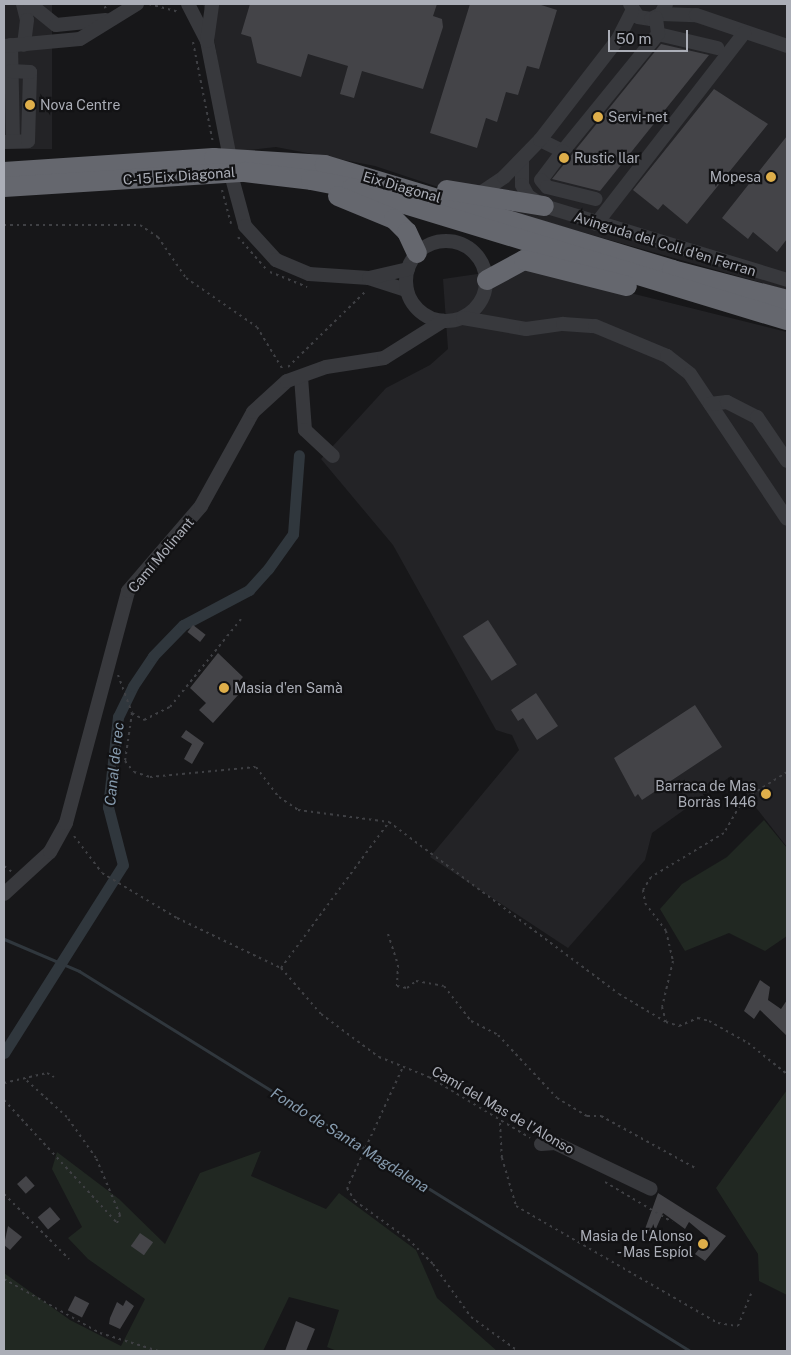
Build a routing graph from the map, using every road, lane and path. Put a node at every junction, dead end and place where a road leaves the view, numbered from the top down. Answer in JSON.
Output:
{"nodes":[{"id":1,"x":23,"y":4,"type":"edge"},
{"id":2,"x":30,"y":4,"type":"edge"},
{"id":3,"x":137,"y":4,"type":"edge"},
{"id":4,"x":149,"y":4,"type":"edge"},
{"id":5,"x":188,"y":4,"type":"edge"},
{"id":6,"x":212,"y":4,"type":"edge"},
{"id":7,"x":672,"y":4,"type":"edge"},
{"id":8,"x":631,"y":7,"type":"edge"},
{"id":9,"x":686,"y":13,"type":"junction"},
{"id":10,"x":657,"y":14,"type":"edge"},
{"id":11,"x":115,"y":18,"type":"junction"},
{"id":12,"x":185,"y":20,"type":"dead end"},
{"id":13,"x":744,"y":33,"type":"junction"},
{"id":14,"x":191,"y":34,"type":"dead end"},
{"id":15,"x":658,"y":34,"type":"junction"},
{"id":16,"x":618,"y":39,"type":"junction"},
{"id":17,"x":208,"y":41,"type":"junction"},
{"id":18,"x":13,"y":45,"type":"edge"},
{"id":19,"x":787,"y":46,"type":"edge"},
{"id":20,"x":717,"y":48,"type":"dead end"},
{"id":21,"x":540,"y":140,"type":"junction"},
{"id":22,"x":8,"y":141,"type":"edge"},
{"id":23,"x":214,"y":146,"type":"dead end"},
{"id":24,"x":563,"y":151,"type":"junction"},
{"id":25,"x":229,"y":153,"type":"dead end"},
{"id":26,"x":522,"y":161,"type":"junction"},
{"id":27,"x":4,"y":172,"type":"edge"},
{"id":28,"x":232,"y":178,"type":"dead end"},
{"id":29,"x":311,"y":180,"type":"junction"},
{"id":30,"x":4,"y":187,"type":"edge"},
{"id":31,"x":352,"y":188,"type":"joint"},
{"id":32,"x":413,"y":190,"type":"junction"},
{"id":33,"x":479,"y":194,"type":"junction"},
{"id":34,"x":596,"y":199,"type":"dead end"},
{"id":35,"x":544,"y":206,"type":"junction"},
{"id":36,"x":596,"y":224,"type":"junction"},
{"id":37,"x":4,"y":226,"type":"edge"},
{"id":38,"x":412,"y":261,"type":"junction"},
{"id":39,"x":487,"y":280,"type":"junction"},
{"id":40,"x":787,"y":280,"type":"edge"},
{"id":41,"x":365,"y":282,"type":"junction"},
{"id":42,"x":407,"y":290,"type":"junction"},
{"id":43,"x":787,"y":300,"type":"edge"},
{"id":44,"x":481,"y":303,"type":"junction"},
{"id":45,"x":725,"y":304,"type":"junction"},
{"id":46,"x":420,"y":312,"type":"junction"},
{"id":47,"x":463,"y":318,"type":"junction"},
{"id":48,"x":787,"y":320,"type":"edge"},
{"id":49,"x":443,"y":321,"type":"junction"},
{"id":50,"x":496,"y":327,"type":"junction"},
{"id":51,"x":416,"y":340,"type":"junction"},
{"id":52,"x":301,"y":376,"type":"junction"},
{"id":53,"x":287,"y":381,"type":"junction"},
{"id":54,"x":710,"y":404,"type":"junction"},
{"id":55,"x":333,"y":456,"type":"dead end"},
{"id":56,"x":787,"y":461,"type":"edge"},
{"id":57,"x":787,"y":520,"type":"edge"},
{"id":58,"x":241,"y":619,"type":"dead end"},
{"id":59,"x":112,"y":658,"type":"junction"},
{"id":60,"x":132,"y":713,"type":"junction"},
{"id":61,"x":787,"y":772,"type":"edge"},
{"id":62,"x":389,"y":822,"type":"junction"},
{"id":63,"x":66,"y":823,"type":"junction"},
{"id":64,"x":4,"y":894,"type":"edge"},
{"id":65,"x":388,"y":934,"type":"dead end"},
{"id":66,"x":281,"y":968,"type":"junction"},
{"id":67,"x":666,"y":1022,"type":"junction"},
{"id":68,"x":402,"y":1069,"type":"junction"},
{"id":69,"x":787,"y":1074,"type":"edge"},
{"id":70,"x":54,"y":1077,"type":"dead end"},
{"id":71,"x":25,"y":1079,"type":"junction"},
{"id":72,"x":4,"y":1083,"type":"edge"},
{"id":73,"x":4,"y":1100,"type":"edge"},
{"id":74,"x":500,"y":1123,"type":"junction"},
{"id":75,"x":541,"y":1144,"type":"joint"},
{"id":76,"x":697,"y":1169,"type":"dead end"},
{"id":77,"x":600,"y":1178,"type":"dead end"},
{"id":78,"x":651,"y":1189,"type":"dead end"},
{"id":79,"x":4,"y":1194,"type":"edge"},
{"id":80,"x":672,"y":1222,"type":"dead end"},
{"id":81,"x":69,"y":1259,"type":"dead end"},
{"id":82,"x":4,"y":1279,"type":"edge"},
{"id":83,"x":751,"y":1294,"type":"dead end"},
{"id":84,"x":158,"y":1351,"type":"edge"},
{"id":85,"x":518,"y":1351,"type":"edge"}],
"edges":[{"from":1,"to":18,"type":"street"},
{"from":2,"to":11,"type":"street"},
{"from":3,"to":11,"type":"street"},
{"from":4,"to":12,"type":"path"},
{"from":5,"to":17,"type":"street"},
{"from":6,"to":17,"type":"street"},
{"from":7,"to":9,"type":"street"},
{"from":8,"to":10,"type":"street"},
{"from":8,"to":16,"type":"street"},
{"from":9,"to":10,"type":"street"},
{"from":9,"to":13,"type":"street"},
{"from":10,"to":15,"type":"street"},
{"from":10,"to":16,"type":"street"},
{"from":11,"to":18,"type":"street"},
{"from":13,"to":19,"type":"street"},
{"from":13,"to":36,"type":"street"},
{"from":14,"to":23,"type":"path"},
{"from":15,"to":20,"type":"street"},
{"from":15,"to":24,"type":"street"},
{"from":16,"to":21,"type":"street"},
{"from":17,"to":25,"type":"street"},
{"from":18,"to":22,"type":"street"},
{"from":21,"to":24,"type":"street"},
{"from":21,"to":26,"type":"street"},
{"from":24,"to":34,"type":"street"},
{"from":26,"to":33,"type":"street"},
{"from":26,"to":35,"type":"street","name":"Avinguda del Coll d'en Ferran"},
{"from":27,"to":32,"type":"highway","name":"Eix Diagonal"},
{"from":28,"to":41,"type":"street"},
{"from":29,"to":30,"type":"highway","name":"C-15 Eix Diagonal"},
{"from":29,"to":31,"type":"highway","name":"C-15 Eix Diagonal"},
{"from":29,"to":38,"type":"highway"},
{"from":31,"to":45,"type":"highway","name":"Eix Diagonal"},
{"from":32,"to":33,"type":"highway"},
{"from":32,"to":43,"type":"highway","name":"Eix Diagonal"},
{"from":33,"to":35,"type":"highway"},
{"from":35,"to":36,"type":"street","name":"Avinguda del Coll d'en Ferran"},
{"from":36,"to":40,"type":"street","name":"Avinguda del Coll d'en Ferran"},
{"from":37,"to":53,"type":"path"},
{"from":38,"to":39,"type":"street"},
{"from":38,"to":41,"type":"street"},
{"from":38,"to":42,"type":"street"},
{"from":39,"to":44,"type":"street"},
{"from":39,"to":45,"type":"highway"},
{"from":41,"to":42,"type":"street"},
{"from":41,"to":53,"type":"path"},
{"from":42,"to":46,"type":"street"},
{"from":44,"to":47,"type":"street"},
{"from":44,"to":50,"type":"street"},
{"from":45,"to":48,"type":"highway"},
{"from":46,"to":49,"type":"street"},
{"from":46,"to":51,"type":"street"},
{"from":47,"to":49,"type":"street"},
{"from":47,"to":50,"type":"street"},
{"from":49,"to":51,"type":"street","name":"Camí Molinant"},
{"from":50,"to":54,"type":"street"},
{"from":51,"to":52,"type":"street","name":"Camí Molinant"},
{"from":52,"to":53,"type":"street","name":"Camí Molinant"},
{"from":52,"to":55,"type":"street"},
{"from":53,"to":59,"type":"street","name":"Camí Molinant"},
{"from":54,"to":56,"type":"street"},
{"from":54,"to":57,"type":"street"},
{"from":58,"to":60,"type":"path"},
{"from":59,"to":60,"type":"path"},
{"from":59,"to":63,"type":"street","name":"Camí Molinant"},
{"from":60,"to":62,"type":"path"},
{"from":61,"to":67,"type":"path"},
{"from":62,"to":66,"type":"path"},
{"from":62,"to":67,"type":"path"},
{"from":63,"to":64,"type":"street","name":"Camí Molinant"},
{"from":63,"to":66,"type":"path","name":"Camí del Mas de l'Alonso"},
{"from":65,"to":76,"type":"path"},
{"from":66,"to":68,"type":"path","name":"Camí del Mas de l'Alonso"},
{"from":67,"to":69,"type":"path"},
{"from":68,"to":74,"type":"path","name":"Camí del Mas de l'Alonso"},
{"from":68,"to":85,"type":"path"},
{"from":70,"to":71,"type":"path"},
{"from":71,"to":72,"type":"path"},
{"from":71,"to":73,"type":"path"},
{"from":74,"to":75,"type":"path","name":"Camí del Mas de l'Alonso"},
{"from":74,"to":83,"type":"path"},
{"from":75,"to":78,"type":"street"},
{"from":77,"to":80,"type":"path"},
{"from":79,"to":81,"type":"path"},
{"from":82,"to":84,"type":"path"}]}
